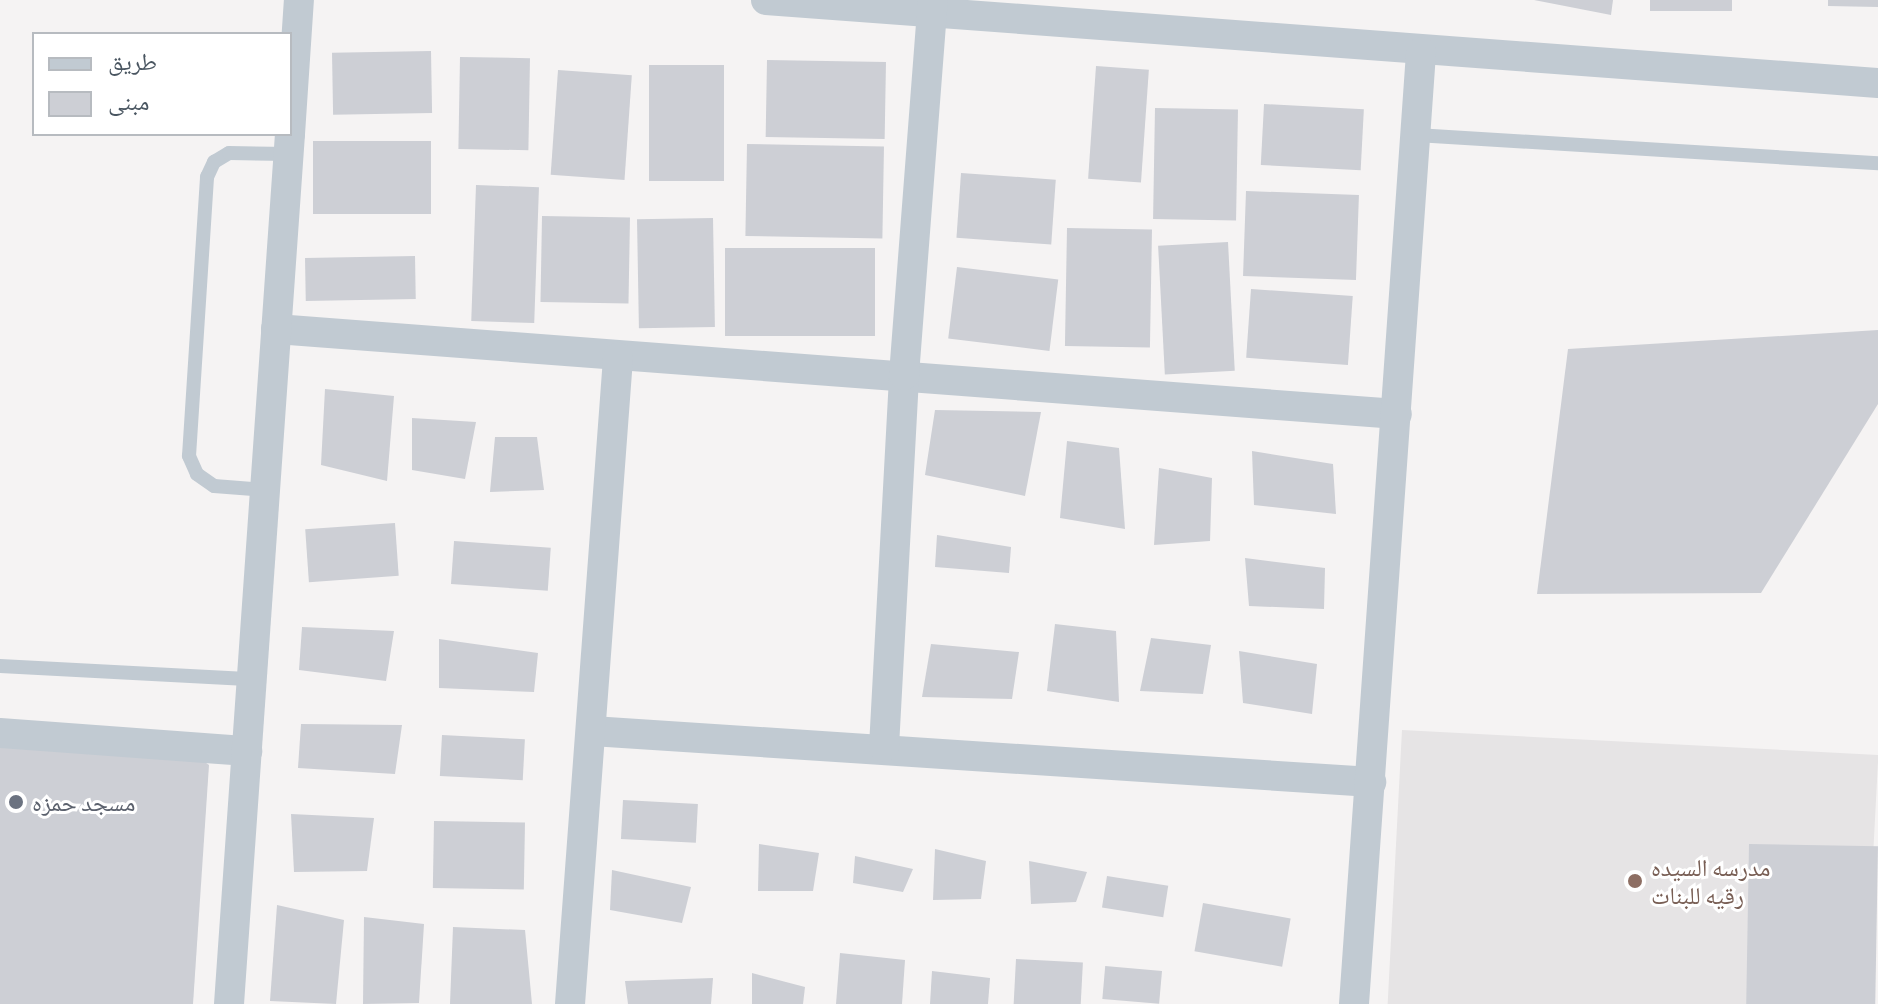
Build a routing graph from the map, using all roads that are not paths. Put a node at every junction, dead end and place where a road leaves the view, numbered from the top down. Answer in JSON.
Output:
{"nodes":[{"id":1,"x":299,"y":0,"type":"edge"},
{"id":2,"x":766,"y":0,"type":"edge"},
{"id":3,"x":932,"y":6,"type":"edge"},
{"id":4,"x":1421,"y":52,"type":"junction"},
{"id":5,"x":1878,"y":83,"type":"edge"},
{"id":6,"x":292,"y":109,"type":"edge"},
{"id":7,"x":1416,"y":135,"type":"junction"},
{"id":8,"x":290,"y":140,"type":"edge"},
{"id":9,"x":1878,"y":163,"type":"edge"},
{"id":10,"x":276,"y":329,"type":"junction"},
{"id":11,"x":618,"y":358,"type":"junction"},
{"id":12,"x":904,"y":375,"type":"junction"},
{"id":13,"x":1397,"y":414,"type":"junction"},
{"id":14,"x":265,"y":490,"type":"junction"},
{"id":15,"x":0,"y":666,"type":"edge"},
{"id":16,"x":252,"y":679,"type":"junction"},
{"id":17,"x":592,"y":731,"type":"junction"},
{"id":18,"x":0,"y":733,"type":"edge"},
{"id":19,"x":884,"y":747,"type":"junction"},
{"id":20,"x":247,"y":751,"type":"junction"},
{"id":21,"x":1371,"y":782,"type":"junction"},
{"id":22,"x":229,"y":1004,"type":"edge"},
{"id":23,"x":570,"y":1004,"type":"edge"},
{"id":24,"x":1354,"y":1004,"type":"edge"}],
"edges":[{"from":1,"to":6,"type":"street"},
{"from":2,"to":3,"type":"street"},
{"from":3,"to":4,"type":"street"},
{"from":3,"to":12,"type":"street"},
{"from":4,"to":5,"type":"street"},
{"from":4,"to":7,"type":"street"},
{"from":7,"to":9,"type":"lane"},
{"from":7,"to":13,"type":"street"},
{"from":8,"to":10,"type":"street"},
{"from":8,"to":14,"type":"lane"},
{"from":10,"to":11,"type":"street"},
{"from":10,"to":14,"type":"street"},
{"from":11,"to":12,"type":"street"},
{"from":11,"to":17,"type":"street"},
{"from":12,"to":13,"type":"street"},
{"from":12,"to":19,"type":"street"},
{"from":13,"to":21,"type":"street"},
{"from":14,"to":16,"type":"street"},
{"from":15,"to":16,"type":"lane"},
{"from":16,"to":20,"type":"street"},
{"from":17,"to":19,"type":"street"},
{"from":17,"to":23,"type":"street"},
{"from":18,"to":20,"type":"street"},
{"from":19,"to":21,"type":"street"},
{"from":20,"to":22,"type":"street"},
{"from":21,"to":24,"type":"street"}]}
